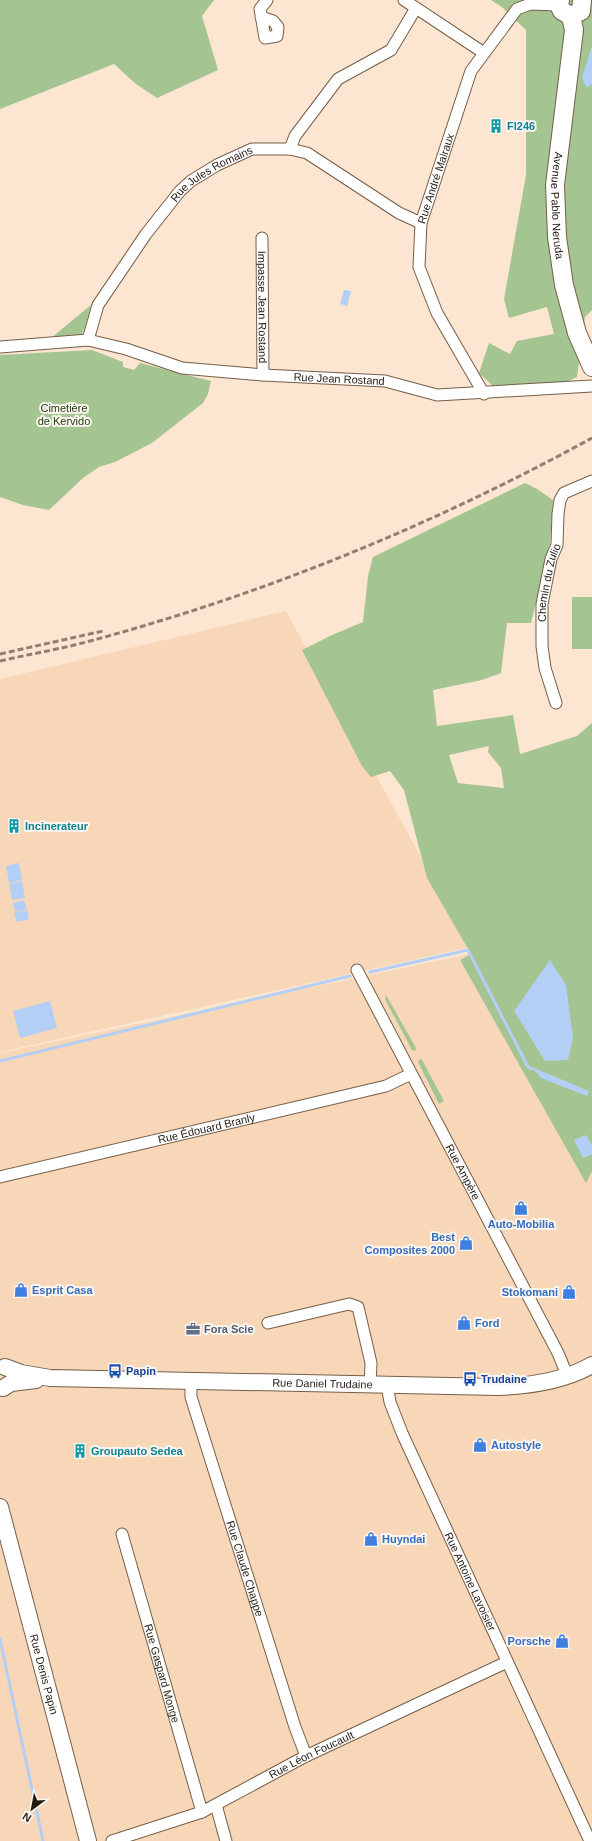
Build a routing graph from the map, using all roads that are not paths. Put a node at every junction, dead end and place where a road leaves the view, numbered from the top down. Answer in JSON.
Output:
{"nodes":[{"id":1,"x":267,"y":0,"type":"edge"},
{"id":2,"x":404,"y":0,"type":"edge"},
{"id":3,"x":582,"y":0,"type":"edge"},
{"id":4,"x":563,"y":7,"type":"edge"},
{"id":5,"x":416,"y":8,"type":"junction"},
{"id":6,"x":261,"y":17,"type":"dead end"},
{"id":7,"x":484,"y":53,"type":"junction"},
{"id":8,"x":290,"y":149,"type":"junction"},
{"id":9,"x":421,"y":223,"type":"junction"},
{"id":10,"x":262,"y":238,"type":"dead end"},
{"id":11,"x":88,"y":340,"type":"junction"},
{"id":12,"x":0,"y":347,"type":"edge"},
{"id":13,"x":592,"y":367,"type":"edge"},
{"id":14,"x":263,"y":375,"type":"junction"},
{"id":15,"x":592,"y":386,"type":"edge"},
{"id":16,"x":484,"y":394,"type":"junction"},
{"id":17,"x":592,"y":481,"type":"edge"},
{"id":18,"x":556,"y":703,"type":"dead end"},
{"id":19,"x":357,"y":970,"type":"dead end"},
{"id":20,"x":411,"y":1074,"type":"junction"},
{"id":21,"x":0,"y":1177,"type":"edge"},
{"id":22,"x":268,"y":1323,"type":"dead end"},
{"id":23,"x":2,"y":1363,"type":"edge"},
{"id":24,"x":592,"y":1365,"type":"edge"},
{"id":25,"x":567,"y":1375,"type":"junction"},
{"id":26,"x":50,"y":1378,"type":"junction"},
{"id":27,"x":191,"y":1380,"type":"junction"},
{"id":28,"x":370,"y":1385,"type":"junction"},
{"id":29,"x":387,"y":1385,"type":"junction"},
{"id":30,"x":1,"y":1389,"type":"edge"},
{"id":31,"x":0,"y":1507,"type":"edge"},
{"id":32,"x":122,"y":1534,"type":"dead end"},
{"id":33,"x":507,"y":1662,"type":"junction"},
{"id":34,"x":306,"y":1756,"type":"junction"},
{"id":35,"x":216,"y":1805,"type":"junction"},
{"id":36,"x":202,"y":1812,"type":"junction"},
{"id":37,"x":88,"y":1841,"type":"edge"},
{"id":38,"x":112,"y":1841,"type":"edge"},
{"id":39,"x":226,"y":1841,"type":"edge"},
{"id":40,"x":590,"y":1841,"type":"edge"}],
"edges":[{"from":1,"to":6,"type":"street"},
{"from":2,"to":5,"type":"street"},
{"from":3,"to":4,"type":"main road"},
{"from":4,"to":7,"type":"street","name":"Rue André Malraux"},
{"from":4,"to":13,"type":"main road","name":"Avenue Pablo Neruda"},
{"from":5,"to":7,"type":"street"},
{"from":5,"to":8,"type":"street"},
{"from":7,"to":9,"type":"street","name":"Rue André Malraux"},
{"from":8,"to":9,"type":"street","name":"Rue Jules Romains"},
{"from":8,"to":11,"type":"street","name":"Rue Jules Romains"},
{"from":9,"to":16,"type":"street","name":"Rue André Malraux"},
{"from":10,"to":14,"type":"street","name":"Impasse Jean Rostand"},
{"from":11,"to":12,"type":"street","name":"Rue Jean Rostand"},
{"from":11,"to":14,"type":"street","name":"Rue Jean Rostand"},
{"from":14,"to":16,"type":"street","name":"Rue Jean Rostand"},
{"from":15,"to":16,"type":"street","name":"Rue Jean Rostand"},
{"from":17,"to":18,"type":"street","name":"Chemin du Zulio"},
{"from":19,"to":20,"type":"street","name":"Rue Ampère"},
{"from":20,"to":21,"type":"street","name":"Rue Édouard Branly"},
{"from":20,"to":25,"type":"street","name":"Rue Ampère"},
{"from":22,"to":28,"type":"street"},
{"from":23,"to":26,"type":"main road","name":"Rue Daniel Trudaine"},
{"from":23,"to":30,"type":"main road"},
{"from":24,"to":25,"type":"main road","name":"Rue Daniel Trudaine"},
{"from":25,"to":29,"type":"main road","name":"Rue Daniel Trudaine"},
{"from":26,"to":27,"type":"main road","name":"Rue Daniel Trudaine"},
{"from":26,"to":30,"type":"main road","name":"Rue Daniel Trudaine"},
{"from":27,"to":28,"type":"main road","name":"Rue Daniel Trudaine"},
{"from":27,"to":34,"type":"street","name":"Rue Claude Chappe"},
{"from":28,"to":29,"type":"main road","name":"Rue Daniel Trudaine"},
{"from":29,"to":33,"type":"street","name":"Rue Antoine Lavoisier"},
{"from":31,"to":37,"type":"main road","name":"Rue Denis Papin"},
{"from":32,"to":36,"type":"street","name":"Rue Gaspard Monge"},
{"from":33,"to":34,"type":"street","name":"Rue Léon Foucault"},
{"from":33,"to":40,"type":"street","name":"Rue Antoine Lavoisier"},
{"from":34,"to":35,"type":"street","name":"Rue Léon Foucault"},
{"from":35,"to":36,"type":"street","name":"Rue Léon Foucault"},
{"from":35,"to":39,"type":"street"},
{"from":36,"to":38,"type":"street","name":"Rue Léon Foucault"}]}
